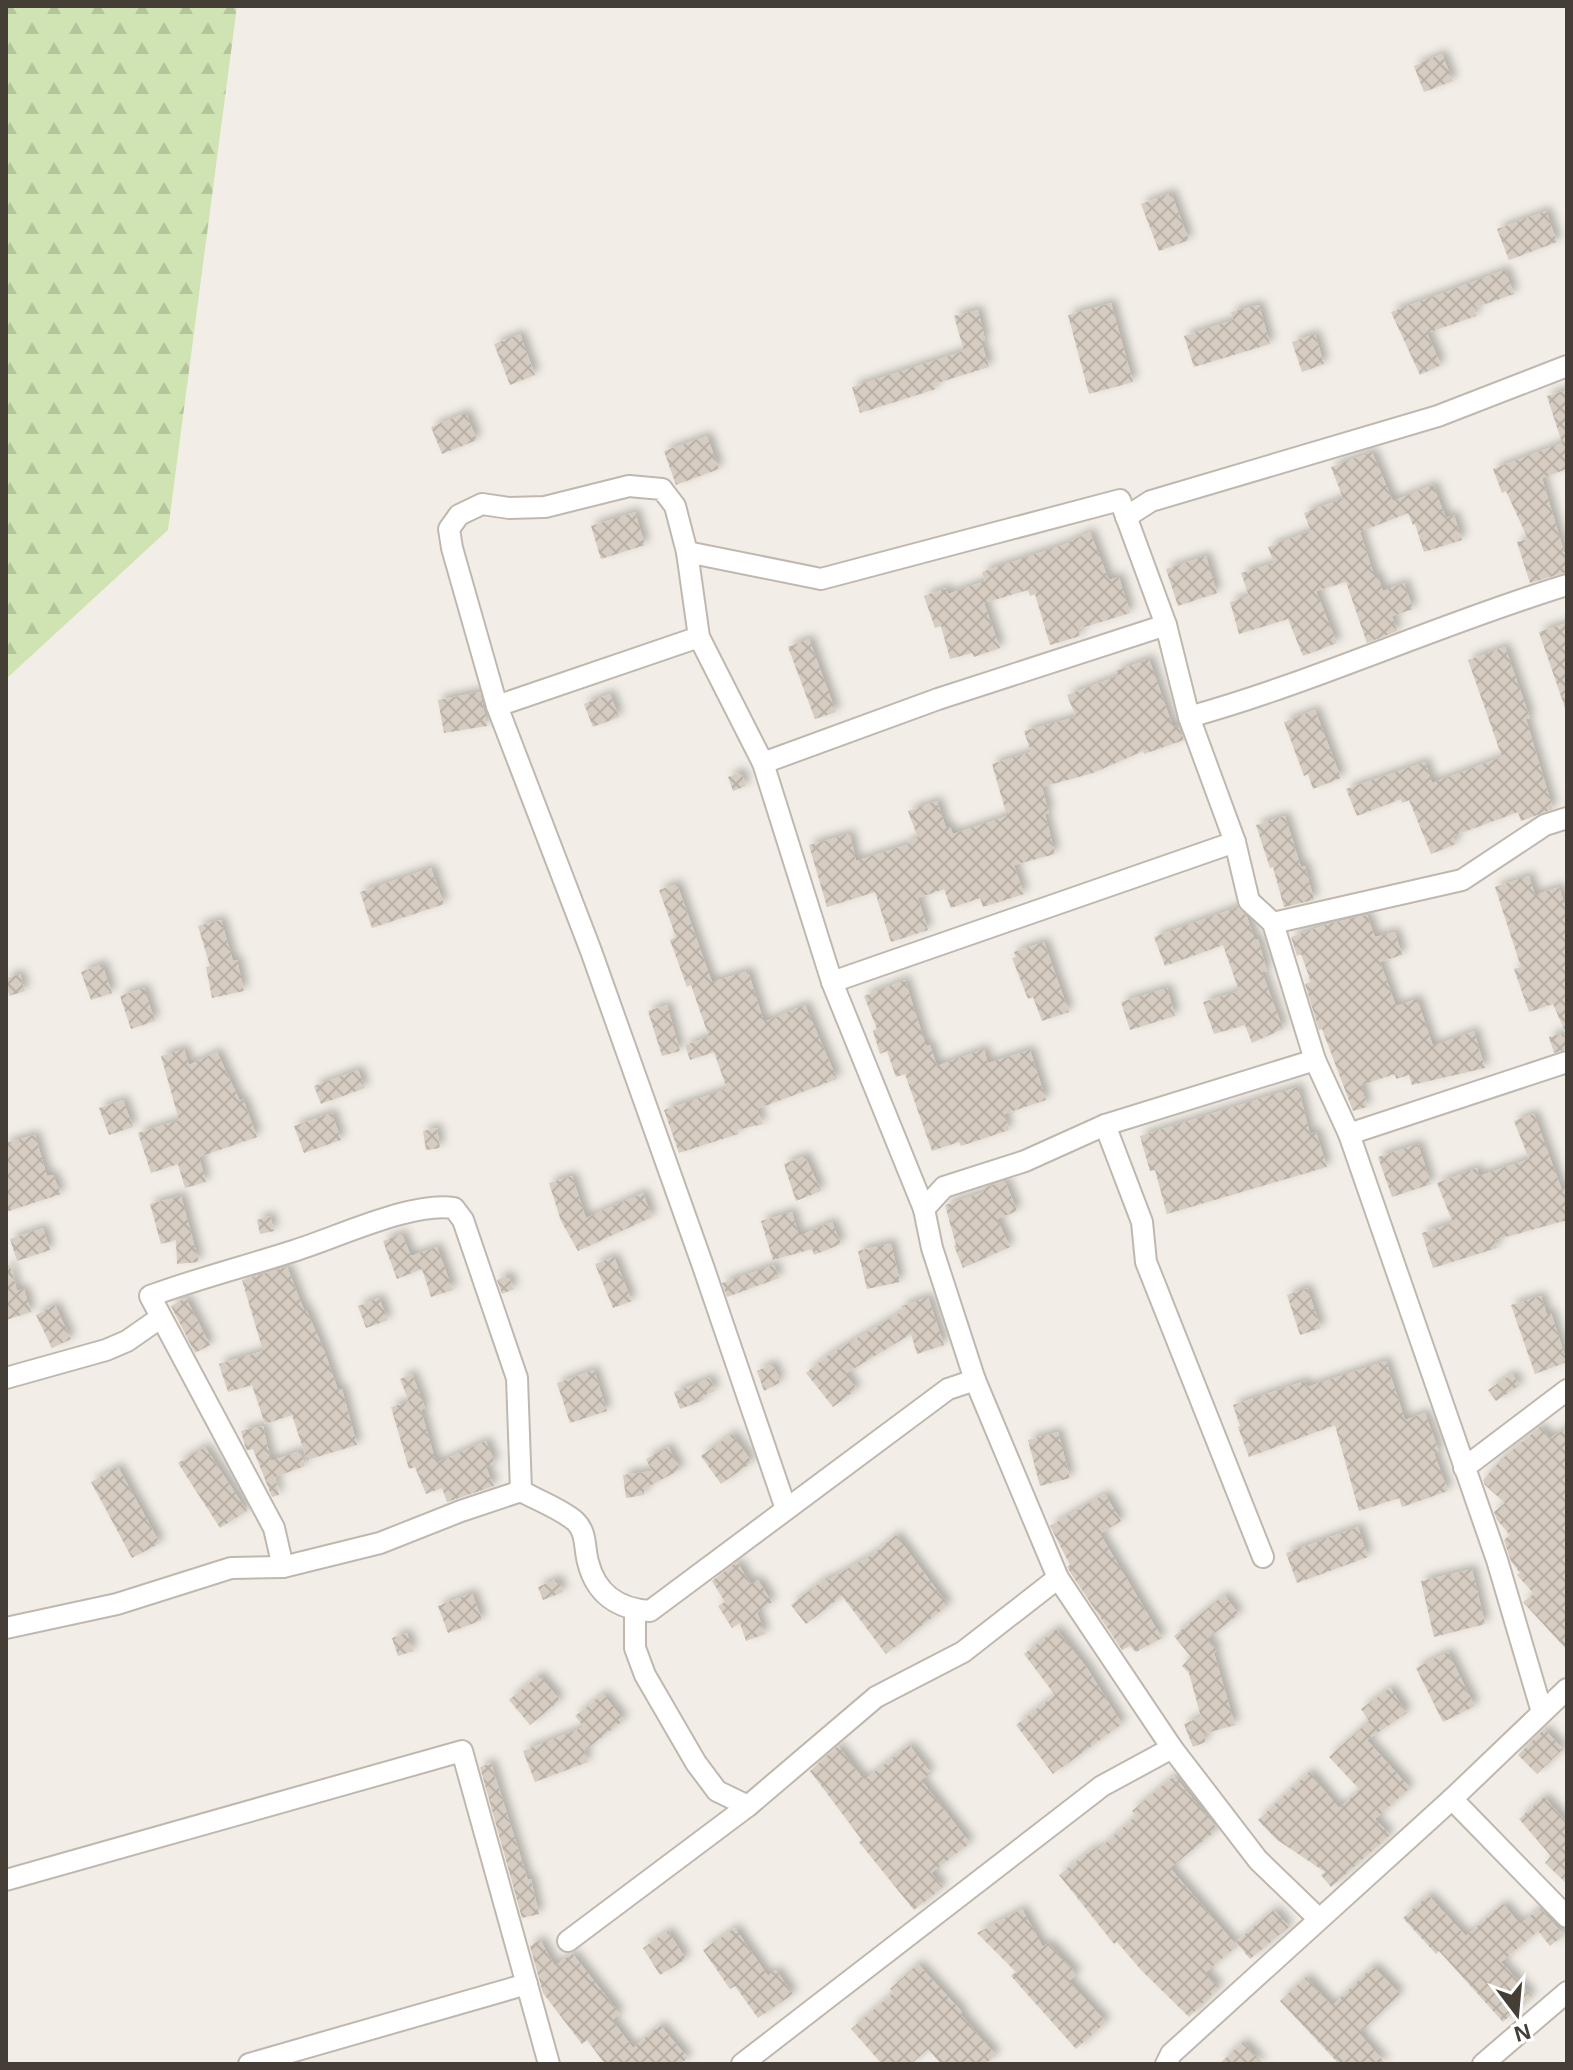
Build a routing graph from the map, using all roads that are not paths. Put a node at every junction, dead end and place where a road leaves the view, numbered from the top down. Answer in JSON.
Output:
{"nodes":[{"id":1,"x":1567,"y":366,"type":"edge"},
{"id":2,"x":1126,"y":517,"type":"junction"},
{"id":3,"x":687,"y":552,"type":"junction"},
{"id":4,"x":1567,"y":585,"type":"edge"},
{"id":5,"x":1166,"y":625,"type":"junction"},
{"id":6,"x":699,"y":637,"type":"junction"},
{"id":7,"x":497,"y":706,"type":"junction"},
{"id":8,"x":1189,"y":717,"type":"junction"},
{"id":9,"x":763,"y":763,"type":"junction"},
{"id":10,"x":1567,"y":818,"type":"edge"},
{"id":11,"x":1235,"y":842,"type":"junction"},
{"id":12,"x":1273,"y":923,"type":"junction"},
{"id":13,"x":832,"y":982,"type":"junction"},
{"id":14,"x":1315,"y":1060,"type":"junction"},
{"id":15,"x":1567,"y":1062,"type":"edge"},
{"id":16,"x":1105,"y":1125,"type":"junction"},
{"id":17,"x":1349,"y":1134,"type":"junction"},
{"id":18,"x":924,"y":1209,"type":"junction"},
{"id":19,"x":160,"y":1318,"type":"junction"},
{"id":20,"x":6,"y":1378,"type":"edge"},
{"id":21,"x":975,"y":1380,"type":"junction"},
{"id":22,"x":1567,"y":1390,"type":"edge"},
{"id":23,"x":1464,"y":1468,"type":"junction"},
{"id":24,"x":521,"y":1491,"type":"junction"},
{"id":25,"x":786,"y":1509,"type":"junction"},
{"id":26,"x":1263,"y":1557,"type":"dead end"},
{"id":27,"x":283,"y":1567,"type":"junction"},
{"id":28,"x":1058,"y":1578,"type":"junction"},
{"id":29,"x":635,"y":1610,"type":"junction"},
{"id":30,"x":6,"y":1628,"type":"edge"},
{"id":31,"x":1567,"y":1689,"type":"edge"},
{"id":32,"x":1542,"y":1712,"type":"junction"},
{"id":33,"x":1172,"y":1748,"type":"junction"},
{"id":34,"x":1452,"y":1799,"type":"junction"},
{"id":35,"x":748,"y":1806,"type":"junction"},
{"id":36,"x":6,"y":1880,"type":"edge"},
{"id":37,"x":1567,"y":1917,"type":"edge"},
{"id":38,"x":1318,"y":1918,"type":"junction"},
{"id":39,"x":568,"y":1941,"type":"dead end"},
{"id":40,"x":527,"y":1984,"type":"junction"},
{"id":41,"x":1567,"y":1992,"type":"edge"},
{"id":42,"x":304,"y":2057,"type":"edge"},
{"id":43,"x":1172,"y":2061,"type":"edge"},
{"id":44,"x":249,"y":2064,"type":"edge"},
{"id":45,"x":549,"y":2064,"type":"edge"},
{"id":46,"x":742,"y":2064,"type":"edge"},
{"id":47,"x":1483,"y":2064,"type":"edge"}],
"edges":[{"from":1,"to":2,"type":"street"},
{"from":2,"to":3,"type":"street"},
{"from":2,"to":5,"type":"street"},
{"from":3,"to":6,"type":"street"},
{"from":3,"to":7,"type":"street"},
{"from":4,"to":8,"type":"street"},
{"from":5,"to":8,"type":"street"},
{"from":5,"to":9,"type":"street"},
{"from":6,"to":7,"type":"street"},
{"from":6,"to":9,"type":"street"},
{"from":7,"to":25,"type":"street"},
{"from":8,"to":11,"type":"street"},
{"from":9,"to":13,"type":"street"},
{"from":10,"to":12,"type":"street"},
{"from":11,"to":12,"type":"street"},
{"from":11,"to":13,"type":"street"},
{"from":12,"to":14,"type":"street"},
{"from":13,"to":18,"type":"street"},
{"from":14,"to":16,"type":"street"},
{"from":14,"to":17,"type":"street"},
{"from":15,"to":17,"type":"street"},
{"from":16,"to":18,"type":"street"},
{"from":16,"to":26,"type":"street"},
{"from":17,"to":23,"type":"street"},
{"from":18,"to":21,"type":"street"},
{"from":19,"to":20,"type":"street"},
{"from":19,"to":24,"type":"street"},
{"from":19,"to":27,"type":"street"},
{"from":21,"to":25,"type":"street"},
{"from":21,"to":28,"type":"street"},
{"from":22,"to":23,"type":"street"},
{"from":23,"to":32,"type":"street"},
{"from":24,"to":27,"type":"street"},
{"from":24,"to":29,"type":"street"},
{"from":25,"to":29,"type":"street"},
{"from":27,"to":30,"type":"street"},
{"from":28,"to":33,"type":"street"},
{"from":28,"to":35,"type":"street"},
{"from":29,"to":35,"type":"street"},
{"from":31,"to":32,"type":"street"},
{"from":32,"to":34,"type":"street"},
{"from":33,"to":38,"type":"street"},
{"from":33,"to":46,"type":"street"},
{"from":34,"to":37,"type":"street"},
{"from":34,"to":38,"type":"street"},
{"from":35,"to":39,"type":"street"},
{"from":36,"to":40,"type":"street"},
{"from":38,"to":43,"type":"street"},
{"from":40,"to":42,"type":"street"},
{"from":40,"to":45,"type":"street"},
{"from":41,"to":47,"type":"street"},
{"from":42,"to":44,"type":"street"}]}
